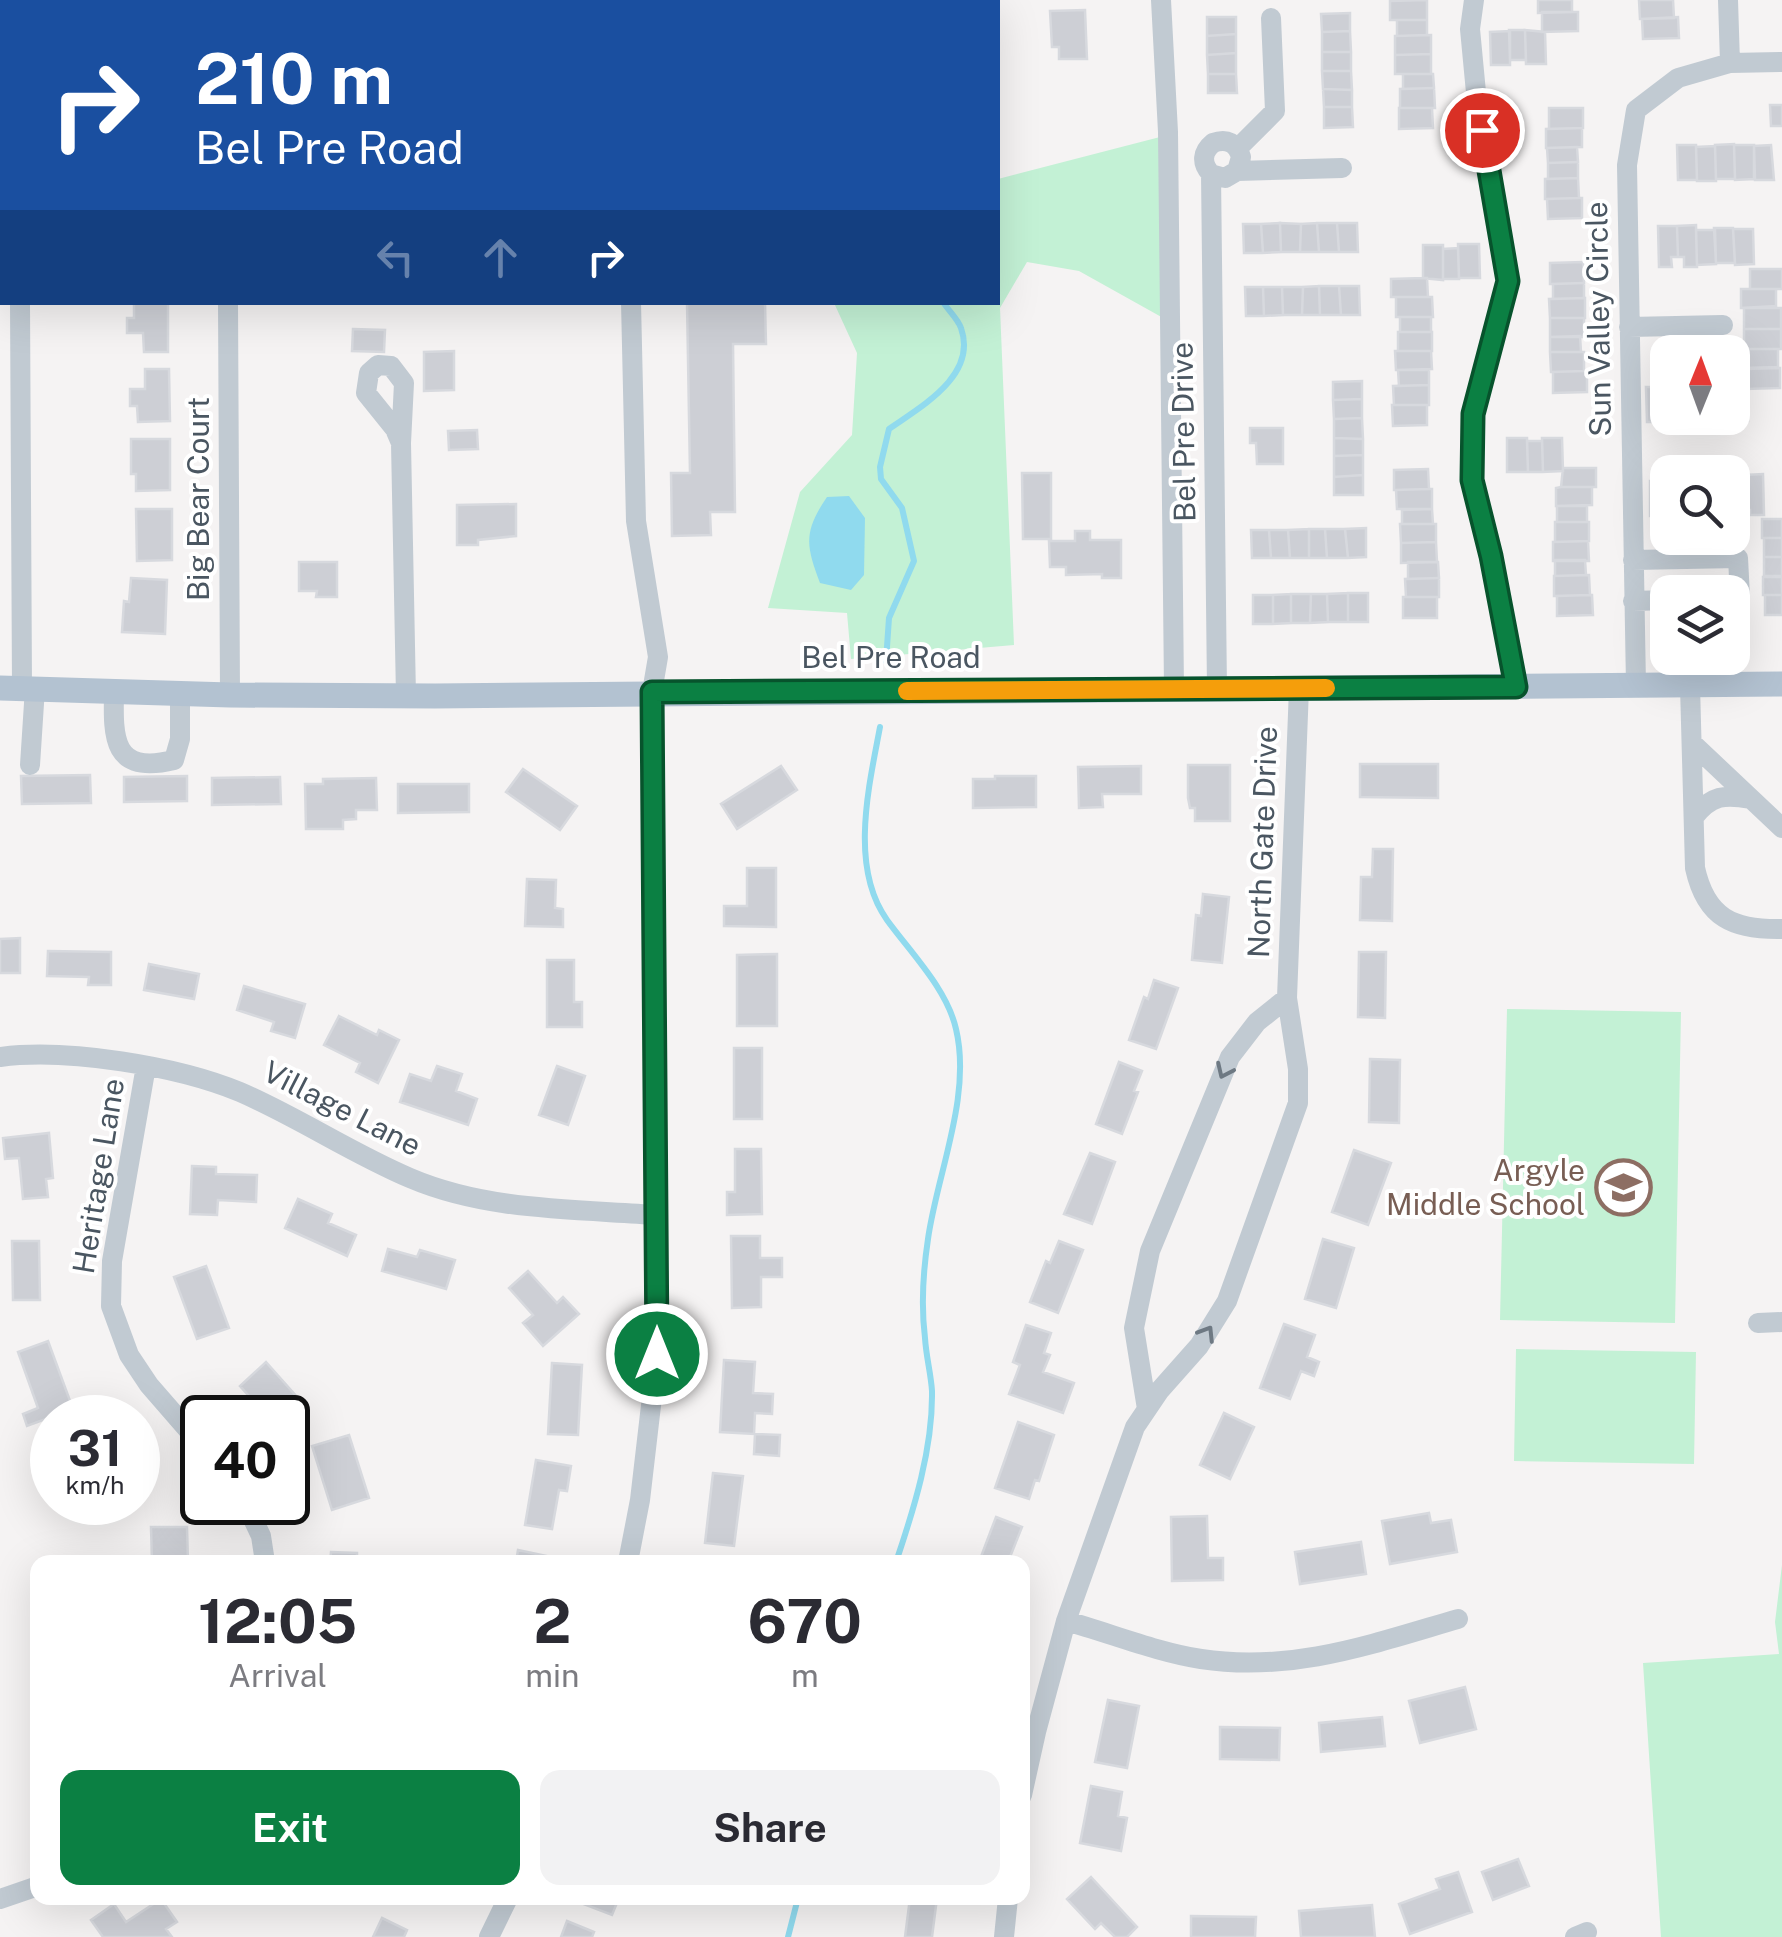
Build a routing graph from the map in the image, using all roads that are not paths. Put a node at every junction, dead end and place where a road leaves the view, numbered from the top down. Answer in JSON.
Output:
{"nodes":[{"id":1,"x":1161,"y":0,"type":"edge"},
{"id":2,"x":1474,"y":0,"type":"edge"},
{"id":3,"x":1728,"y":0,"type":"edge"},
{"id":4,"x":1271,"y":18,"type":"dead end"},
{"id":5,"x":1730,"y":62,"type":"junction"},
{"id":6,"x":1782,"y":62,"type":"edge"},
{"id":7,"x":1238,"y":148,"type":"junction"},
{"id":8,"x":1342,"y":168,"type":"dead end"},
{"id":9,"x":1237,"y":170,"type":"junction"},
{"id":10,"x":1211,"y":174,"type":"junction"},
{"id":11,"x":20,"y":305,"type":"edge"},
{"id":12,"x":228,"y":305,"type":"edge"},
{"id":13,"x":631,"y":305,"type":"edge"},
{"id":14,"x":1723,"y":325,"type":"dead end"},
{"id":15,"x":1628,"y":327,"type":"junction"},
{"id":16,"x":402,"y":443,"type":"dead end"},
{"id":17,"x":1633,"y":560,"type":"junction"},
{"id":18,"x":1739,"y":575,"type":"edge"},
{"id":19,"x":1634,"y":601,"type":"junction"},
{"id":20,"x":1650,"y":601,"type":"edge"},
{"id":21,"x":1782,"y":684,"type":"edge"},
{"id":22,"x":1636,"y":686,"type":"junction"},
{"id":23,"x":1690,"y":686,"type":"junction"},
{"id":24,"x":1516,"y":687,"type":"junction"},
{"id":25,"x":19,"y":688,"type":"edge"},
{"id":26,"x":1299,"y":688,"type":"junction"},
{"id":27,"x":1174,"y":689,"type":"junction"},
{"id":28,"x":1216,"y":689,"type":"junction"},
{"id":29,"x":114,"y":691,"type":"junction"},
{"id":30,"x":652,"y":692,"type":"junction"},
{"id":31,"x":180,"y":693,"type":"junction"},
{"id":32,"x":230,"y":694,"type":"junction"},
{"id":33,"x":406,"y":696,"type":"junction"},
{"id":34,"x":1692,"y":743,"type":"junction"},
{"id":35,"x":30,"y":765,"type":"dead end"},
{"id":36,"x":1751,"y":798,"type":"junction"},
{"id":37,"x":1694,"y":817,"type":"junction"},
{"id":38,"x":1782,"y":828,"type":"edge"},
{"id":39,"x":1782,"y":929,"type":"edge"},
{"id":40,"x":1287,"y":998,"type":"junction"},
{"id":41,"x":0,"y":1057,"type":"edge"},
{"id":42,"x":146,"y":1066,"type":"junction"},
{"id":43,"x":658,"y":1215,"type":"junction"},
{"id":44,"x":1782,"y":1322,"type":"edge"},
{"id":45,"x":1758,"y":1323,"type":"dead end"},
{"id":46,"x":1147,"y":1409,"type":"junction"},
{"id":47,"x":180,"y":1421,"type":"edge"},
{"id":48,"x":255,"y":1525,"type":"edge"},
{"id":49,"x":264,"y":1555,"type":"edge"},
{"id":50,"x":629,"y":1555,"type":"edge"},
{"id":51,"x":1458,"y":1618,"type":"dead end"},
{"id":52,"x":1066,"y":1621,"type":"junction"},
{"id":53,"x":1030,"y":1759,"type":"edge"},
{"id":54,"x":30,"y":1890,"type":"edge"},
{"id":55,"x":0,"y":1899,"type":"edge"},
{"id":56,"x":505,"y":1905,"type":"edge"},
{"id":57,"x":1007,"y":1905,"type":"edge"},
{"id":58,"x":489,"y":1937,"type":"edge"},
{"id":59,"x":1004,"y":1937,"type":"edge"}],
"edges":[{"from":1,"to":27,"type":"street"},
{"from":2,"to":24,"type":"street"},
{"from":3,"to":5,"type":"street"},
{"from":4,"to":7,"type":"street"},
{"from":5,"to":6,"type":"street","name":"Sun Valley Circle"},
{"from":5,"to":15,"type":"street","name":"Sun Valley Circle"},
{"from":7,"to":9,"type":"street"},
{"from":7,"to":10,"type":"street","name":"Bel Pre Drive"},
{"from":8,"to":9,"type":"street"},
{"from":9,"to":10,"type":"street"},
{"from":10,"to":28,"type":"street","name":"Bel Pre Drive"},
{"from":11,"to":25,"type":"street"},
{"from":12,"to":32,"type":"street","name":"Big Bear Court"},
{"from":13,"to":30,"type":"street"},
{"from":14,"to":15,"type":"street"},
{"from":15,"to":17,"type":"street","name":"Sun Valley Circle"},
{"from":16,"to":33,"type":"street"},
{"from":17,"to":18,"type":"street"},
{"from":17,"to":19,"type":"street","name":"Sun Valley Circle"},
{"from":19,"to":20,"type":"street"},
{"from":19,"to":22,"type":"street","name":"Sun Valley Circle"},
{"from":21,"to":23,"type":"main road","name":"Bel Pre Road"},
{"from":22,"to":23,"type":"main road","name":"Bel Pre Road"},
{"from":22,"to":24,"type":"main road","name":"Bel Pre Road"},
{"from":23,"to":34,"type":"street"},
{"from":24,"to":26,"type":"main road","name":"Bel Pre Road"},
{"from":25,"to":29,"type":"main road","name":"Bel Pre Road"},
{"from":25,"to":35,"type":"street"},
{"from":26,"to":28,"type":"main road","name":"Bel Pre Road"},
{"from":26,"to":40,"type":"street","name":"North Gate Drive"},
{"from":27,"to":28,"type":"main road","name":"Bel Pre Road"},
{"from":27,"to":30,"type":"main road","name":"Bel Pre Road"},
{"from":29,"to":31,"type":"main road","name":"Bel Pre Road"},
{"from":29,"to":31,"type":"street"},
{"from":30,"to":33,"type":"main road","name":"Bel Pre Road"},
{"from":30,"to":43,"type":"street"},
{"from":31,"to":32,"type":"main road","name":"Bel Pre Road"},
{"from":32,"to":33,"type":"main road","name":"Bel Pre Road"},
{"from":34,"to":36,"type":"street"},
{"from":34,"to":37,"type":"street"},
{"from":36,"to":37,"type":"street"},
{"from":36,"to":38,"type":"street"},
{"from":37,"to":39,"type":"street"},
{"from":46,"to":40,"type":"street","name":"North Gate Drive","one_way":true},
{"from":40,"to":46,"type":"street","name":"North Gate Drive","one_way":true},
{"from":41,"to":42,"type":"street","name":"Village Lane"},
{"from":42,"to":43,"type":"street","name":"Village Lane"},
{"from":42,"to":47,"type":"street","name":"Heritage Lane"},
{"from":43,"to":50,"type":"street"},
{"from":44,"to":45,"type":"street"},
{"from":46,"to":52,"type":"street","name":"North Gate Drive"},
{"from":48,"to":49,"type":"street"},
{"from":51,"to":52,"type":"street"},
{"from":52,"to":53,"type":"street","name":"North Gate Drive"},
{"from":54,"to":55,"type":"street"},
{"from":56,"to":58,"type":"street"},
{"from":57,"to":59,"type":"street"}]}
